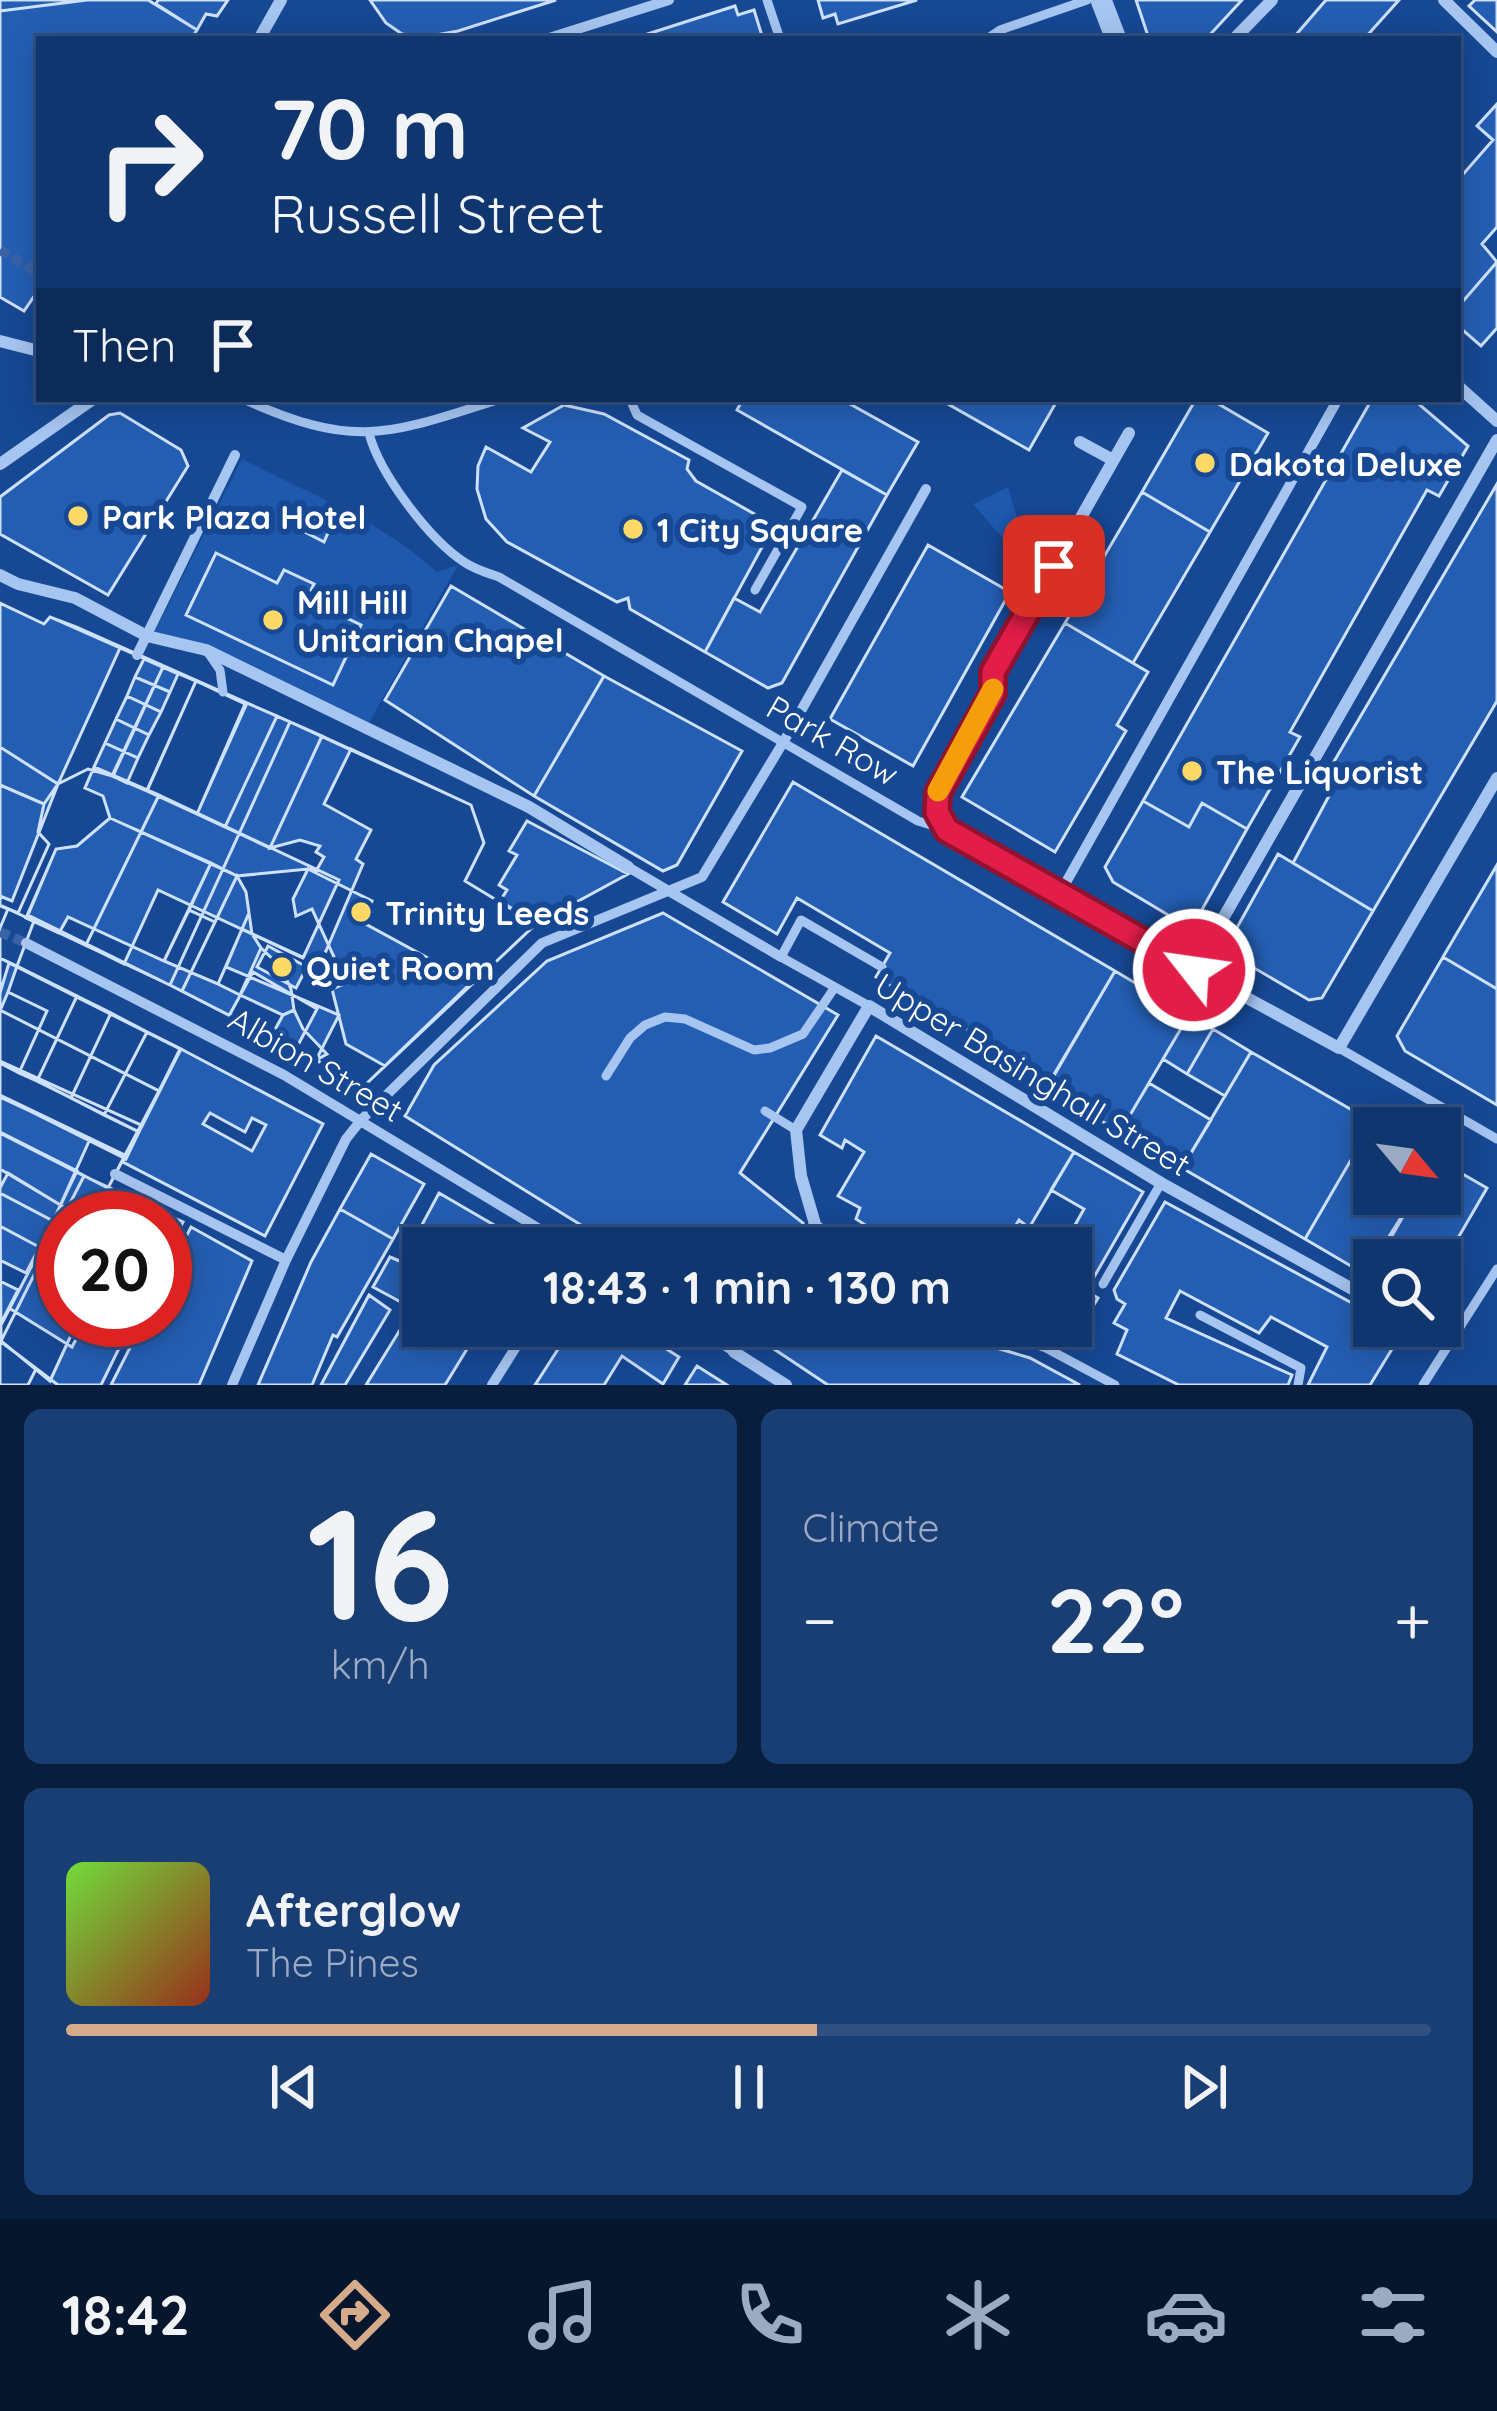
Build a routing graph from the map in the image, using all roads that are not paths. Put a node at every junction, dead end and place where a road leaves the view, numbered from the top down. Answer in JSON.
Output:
{"nodes":[{"id":1,"x":281,"y":0,"type":"edge"},
{"id":2,"x":669,"y":0,"type":"edge"},
{"id":3,"x":766,"y":0,"type":"edge"},
{"id":4,"x":1087,"y":0,"type":"edge"},
{"id":5,"x":1101,"y":0,"type":"edge"},
{"id":6,"x":1272,"y":0,"type":"edge"},
{"id":7,"x":1453,"y":3,"type":"edge"},
{"id":8,"x":261,"y":36,"type":"edge"},
{"id":9,"x":555,"y":36,"type":"edge"},
{"id":10,"x":779,"y":36,"type":"edge"},
{"id":11,"x":991,"y":36,"type":"edge"},
{"id":12,"x":1115,"y":36,"type":"edge"},
{"id":13,"x":1237,"y":36,"type":"edge"},
{"id":14,"x":1497,"y":52,"type":"edge"},
{"id":15,"x":0,"y":341,"type":"edge"},
{"id":16,"x":36,"y":350,"type":"edge"},
{"id":17,"x":1461,"y":389,"type":"edge"},
{"id":18,"x":89,"y":402,"type":"edge"},
{"id":19,"x":251,"y":402,"type":"edge"},
{"id":20,"x":490,"y":402,"type":"edge"},
{"id":21,"x":631,"y":402,"type":"edge"},
{"id":22,"x":1336,"y":402,"type":"edge"},
{"id":23,"x":1497,"y":421,"type":"edge"},
{"id":24,"x":369,"y":433,"type":"junction"},
{"id":25,"x":1129,"y":433,"type":"dead end"},
{"id":26,"x":1497,"y":440,"type":"edge"},
{"id":27,"x":1081,"y":442,"type":"dead end"},
{"id":28,"x":235,"y":455,"type":"dead end"},
{"id":29,"x":1113,"y":460,"type":"junction"},
{"id":30,"x":0,"y":464,"type":"edge"},
{"id":31,"x":926,"y":489,"type":"dead end"},
{"id":32,"x":0,"y":575,"type":"edge"},
{"id":33,"x":755,"y":590,"type":"dead end"},
{"id":34,"x":146,"y":636,"type":"junction"},
{"id":35,"x":206,"y":650,"type":"junction"},
{"id":36,"x":137,"y":655,"type":"dead end"},
{"id":37,"x":223,"y":692,"type":"dead end"},
{"id":38,"x":784,"y":741,"type":"junction"},
{"id":39,"x":1497,"y":778,"type":"edge"},
{"id":40,"x":947,"y":830,"type":"junction"},
{"id":41,"x":628,"y":867,"type":"joint"},
{"id":42,"x":666,"y":892,"type":"junction"},
{"id":43,"x":1060,"y":893,"type":"junction"},
{"id":44,"x":26,"y":943,"type":"tunnel mouth"},
{"id":45,"x":781,"y":957,"type":"junction"},
{"id":46,"x":882,"y":967,"type":"dead end"},
{"id":47,"x":1194,"y":970,"type":"junction"},
{"id":48,"x":835,"y":987,"type":"junction"},
{"id":49,"x":869,"y":1006,"type":"junction"},
{"id":50,"x":1339,"y":1048,"type":"junction"},
{"id":51,"x":606,"y":1076,"type":"dead end"},
{"id":52,"x":765,"y":1111,"type":"dead end"},
{"id":53,"x":362,"y":1119,"type":"junction"},
{"id":54,"x":796,"y":1130,"type":"junction"},
{"id":55,"x":1497,"y":1139,"type":"edge"},
{"id":56,"x":115,"y":1174,"type":"dead end"},
{"id":57,"x":1161,"y":1183,"type":"junction"},
{"id":58,"x":814,"y":1224,"type":"junction"},
{"id":59,"x":537,"y":1227,"type":"edge"},
{"id":60,"x":812,"y":1227,"type":"edge"},
{"id":61,"x":819,"y":1227,"type":"edge"},
{"id":62,"x":286,"y":1261,"type":"junction"},
{"id":63,"x":1497,"y":1269,"type":"edge"},
{"id":64,"x":1103,"y":1284,"type":"dead end"},
{"id":65,"x":1353,"y":1289,"type":"edge"},
{"id":66,"x":1200,"y":1315,"type":"dead end"},
{"id":67,"x":1461,"y":1326,"type":"edge"},
{"id":68,"x":516,"y":1347,"type":"edge"},
{"id":69,"x":726,"y":1347,"type":"edge"},
{"id":70,"x":737,"y":1347,"type":"edge"},
{"id":71,"x":1043,"y":1347,"type":"edge"},
{"id":72,"x":1448,"y":1347,"type":"edge"},
{"id":73,"x":734,"y":1352,"type":"junction"},
{"id":74,"x":232,"y":1385,"type":"edge"},
{"id":75,"x":492,"y":1385,"type":"edge"},
{"id":76,"x":786,"y":1385,"type":"edge"},
{"id":77,"x":1115,"y":1385,"type":"edge"},
{"id":78,"x":1298,"y":1385,"type":"edge"},
{"id":79,"x":1423,"y":1385,"type":"edge"}],
"edges":[{"from":1,"to":8,"type":"street"},
{"from":2,"to":9,"type":"street"},
{"from":3,"to":10,"type":"lane"},
{"from":4,"to":11,"type":"lane"},
{"from":5,"to":12,"type":"street"},
{"from":6,"to":13,"type":"street"},
{"from":7,"to":14,"type":"street"},
{"from":15,"to":16,"type":"street"},
{"from":17,"to":23,"type":"street"},
{"from":18,"to":30,"type":"street"},
{"from":19,"to":24,"type":"lane"},
{"from":20,"to":24,"type":"lane"},
{"from":21,"to":33,"type":"lane"},
{"from":22,"to":43,"type":"street"},
{"from":24,"to":38,"type":"lane","name":"Park Row"},
{"from":25,"to":29,"type":"street"},
{"from":26,"to":47,"type":"street"},
{"from":27,"to":29,"type":"street"},
{"from":28,"to":34,"type":"street"},
{"from":29,"to":40,"type":"street"},
{"from":31,"to":38,"type":"street"},
{"from":32,"to":34,"type":"street"},
{"from":34,"to":35,"type":"street"},
{"from":34,"to":36,"type":"street"},
{"from":35,"to":37,"type":"lane"},
{"from":35,"to":41,"type":"street"},
{"from":38,"to":40,"type":"lane","name":"Park Row"},
{"from":38,"to":42,"type":"street"},
{"from":39,"to":50,"type":"street"},
{"from":40,"to":43,"type":"lane","name":"Park Row"},
{"from":41,"to":42,"type":"street","name":"Upper Basinghall Street"},
{"from":42,"to":45,"type":"street","name":"Upper Basinghall Street"},
{"from":42,"to":53,"type":"street"},
{"from":43,"to":47,"type":"lane","name":"Park Row"},
{"from":44,"to":53,"type":"street","name":"Albion Street"},
{"from":45,"to":46,"type":"lane"},
{"from":45,"to":48,"type":"lane","name":"Upper Basinghall Street"},
{"from":47,"to":50,"type":"street","name":"Park Row"},
{"from":48,"to":49,"type":"lane","name":"Upper Basinghall Street"},
{"from":48,"to":51,"type":"lane"},
{"from":49,"to":54,"type":"street"},
{"from":49,"to":57,"type":"street","name":"Upper Basinghall Street"},
{"from":50,"to":55,"type":"lane","name":"Park Row"},
{"from":52,"to":54,"type":"lane"},
{"from":53,"to":59,"type":"street","name":"Albion Street"},
{"from":53,"to":62,"type":"street"},
{"from":54,"to":58,"type":"street"},
{"from":56,"to":62,"type":"street"},
{"from":57,"to":64,"type":"lane"},
{"from":57,"to":65,"type":"street","name":"Upper Basinghall Street"},
{"from":58,"to":60,"type":"street"},
{"from":58,"to":61,"type":"lane"},
{"from":62,"to":74,"type":"street"},
{"from":63,"to":67,"type":"lane"},
{"from":66,"to":78,"type":"lane"},
{"from":68,"to":75,"type":"street"},
{"from":69,"to":73,"type":"lane"},
{"from":70,"to":73,"type":"street"},
{"from":71,"to":77,"type":"lane"},
{"from":72,"to":79,"type":"lane"},
{"from":73,"to":76,"type":"street"}]}
